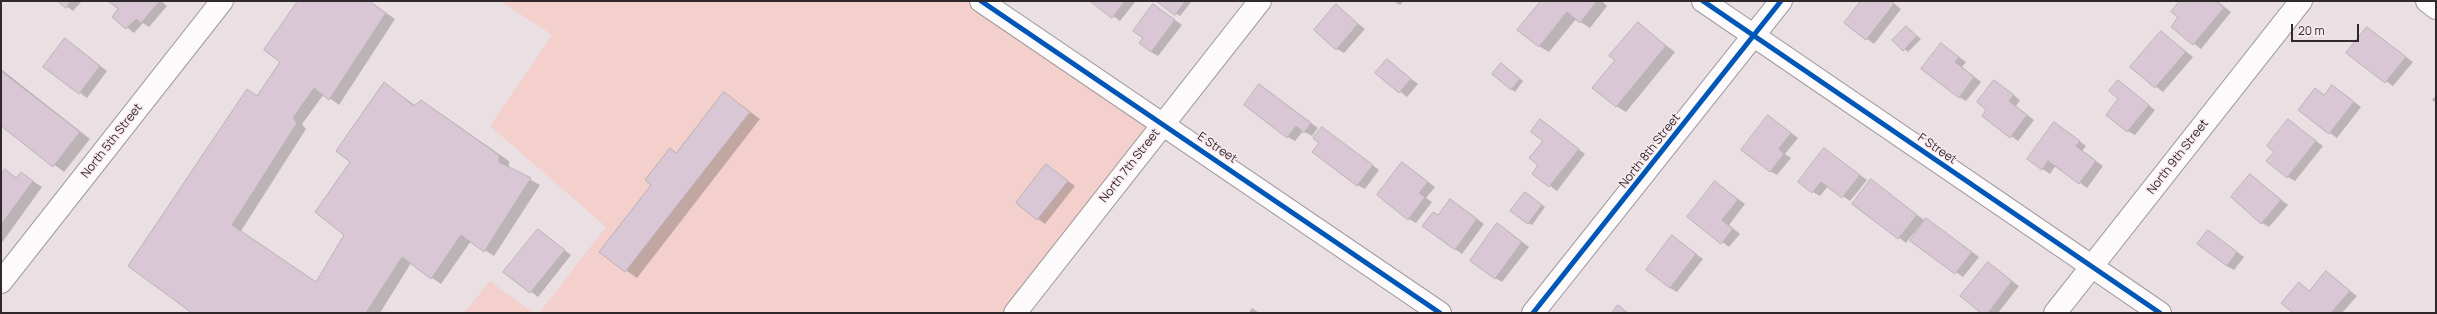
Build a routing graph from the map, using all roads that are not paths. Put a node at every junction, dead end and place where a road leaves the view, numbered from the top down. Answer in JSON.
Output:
{"nodes":[{"id":1,"x":222,"y":1,"type":"edge"},
{"id":2,"x":982,"y":1,"type":"edge"},
{"id":3,"x":1260,"y":1,"type":"edge"},
{"id":4,"x":1703,"y":1,"type":"edge"},
{"id":5,"x":1781,"y":1,"type":"edge"},
{"id":6,"x":2300,"y":1,"type":"edge"},
{"id":7,"x":2427,"y":1,"type":"edge"},
{"id":8,"x":2436,"y":8,"type":"edge"},
{"id":9,"x":1754,"y":36,"type":"junction"},
{"id":10,"x":1163,"y":124,"type":"junction"},
{"id":11,"x":2092,"y":267,"type":"junction"},
{"id":12,"x":1,"y":282,"type":"edge"},
{"id":13,"x":1014,"y":313,"type":"edge"},
{"id":14,"x":1440,"y":313,"type":"edge"},
{"id":15,"x":1533,"y":313,"type":"edge"},
{"id":16,"x":2055,"y":313,"type":"edge"},
{"id":17,"x":2160,"y":313,"type":"edge"}],
"edges":[{"from":1,"to":12,"type":"street","name":"North 5th Street"},
{"from":2,"to":10,"type":"street","name":"E Street"},
{"from":3,"to":10,"type":"street","name":"North 7th Street"},
{"from":4,"to":9,"type":"street","name":"F Street"},
{"from":5,"to":9,"type":"street","name":"North 8th Street"},
{"from":6,"to":11,"type":"street","name":"North 9th Street"},
{"from":7,"to":8,"type":"street"},
{"from":9,"to":11,"type":"street","name":"F Street"},
{"from":9,"to":15,"type":"street","name":"North 8th Street"},
{"from":10,"to":13,"type":"street","name":"North 7th Street"},
{"from":10,"to":14,"type":"street","name":"E Street"},
{"from":11,"to":16,"type":"street","name":"North 9th Street"},
{"from":11,"to":17,"type":"street","name":"F Street"}]}
